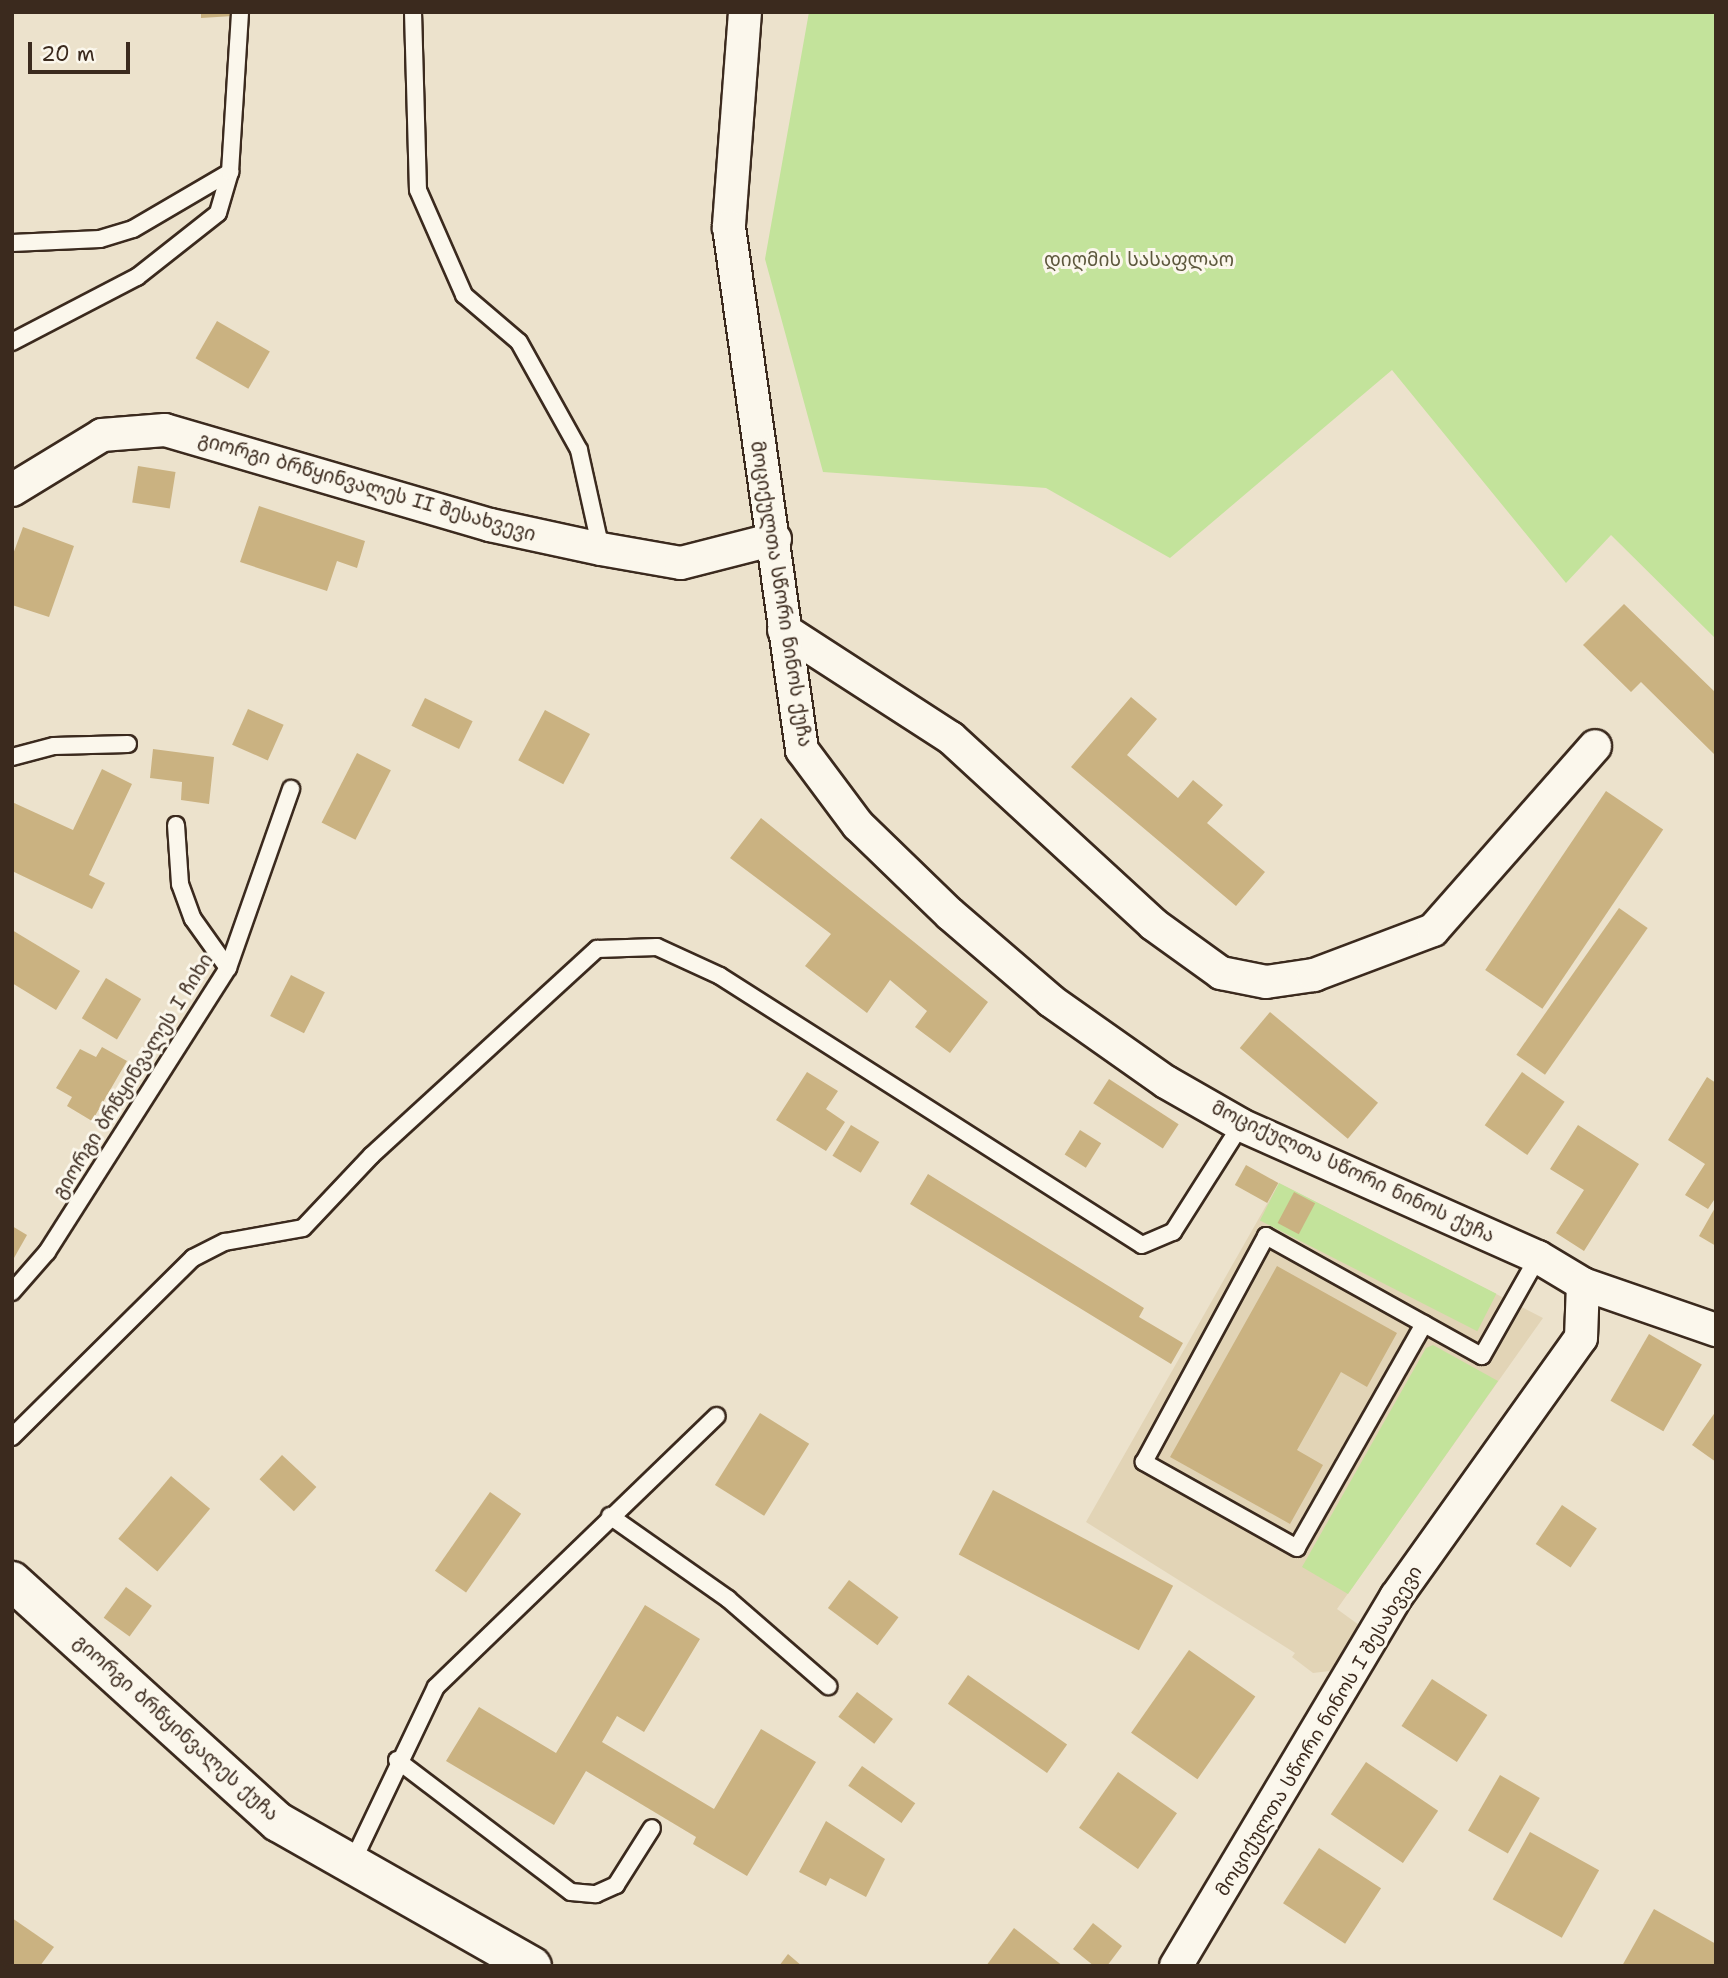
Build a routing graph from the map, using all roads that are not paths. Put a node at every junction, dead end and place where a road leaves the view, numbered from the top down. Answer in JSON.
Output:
{"nodes":[{"id":1,"x":240,"y":12,"type":"edge"},
{"id":2,"x":413,"y":12,"type":"edge"},
{"id":3,"x":745,"y":12,"type":"edge"},
{"id":4,"x":230,"y":172,"type":"junction"},
{"id":5,"x":12,"y":243,"type":"edge"},
{"id":6,"x":12,"y":342,"type":"edge"},
{"id":7,"x":12,"y":490,"type":"edge"},
{"id":8,"x":775,"y":539,"type":"junction"},
{"id":9,"x":601,"y":549,"type":"junction"},
{"id":10,"x":784,"y":630,"type":"junction"},
{"id":11,"x":128,"y":744,"type":"dead end"},
{"id":12,"x":1595,"y":746,"type":"dead end"},
{"id":13,"x":12,"y":757,"type":"edge"},
{"id":14,"x":291,"y":789,"type":"dead end"},
{"id":15,"x":176,"y":825,"type":"dead end"},
{"id":16,"x":228,"y":968,"type":"junction"},
{"id":17,"x":1241,"y":1125,"type":"junction"},
{"id":18,"x":1538,"y":1257,"type":"junction"},
{"id":19,"x":1583,"y":1284,"type":"junction"},
{"id":20,"x":12,"y":1292,"type":"edge"},
{"id":21,"x":1424,"y":1324,"type":"junction"},
{"id":22,"x":1716,"y":1330,"type":"edge"},
{"id":23,"x":717,"y":1416,"type":"dead end"},
{"id":24,"x":12,"y":1437,"type":"edge"},
{"id":25,"x":610,"y":1516,"type":"junction"},
{"id":26,"x":12,"y":1581,"type":"edge"},
{"id":27,"x":828,"y":1686,"type":"dead end"},
{"id":28,"x":397,"y":1760,"type":"junction"},
{"id":29,"x":652,"y":1828,"type":"dead end"},
{"id":30,"x":351,"y":1865,"type":"junction"},
{"id":31,"x":532,"y":1966,"type":"edge"},
{"id":32,"x":1176,"y":1966,"type":"edge"}],
"edges":[{"from":1,"to":4,"type":"lane"},
{"from":2,"to":9,"type":"lane"},
{"from":3,"to":8,"type":"street","name":"მოციქულთა სწორი ნინოს ქუჩა"},
{"from":4,"to":5,"type":"lane"},
{"from":4,"to":6,"type":"lane"},
{"from":7,"to":9,"type":"street","name":"გიორგი ბრწყინვალეს II შესახვევი"},
{"from":8,"to":9,"type":"street","name":"გიორგი ბრწყინვალეს II შესახვევი"},
{"from":8,"to":10,"type":"street","name":"მოციქულთა სწორი ნინოს ქუჩა"},
{"from":10,"to":12,"type":"street"},
{"from":10,"to":17,"type":"street","name":"მოციქულთა სწორი ნინოს ქუჩა"},
{"from":11,"to":13,"type":"lane"},
{"from":14,"to":16,"type":"lane","name":"გიორგი ბრწყინვალეს I ჩიხი"},
{"from":15,"to":16,"type":"lane"},
{"from":16,"to":20,"type":"lane","name":"გიორგი ბრწყინვალეს I ჩიხი"},
{"from":17,"to":18,"type":"street","name":"მოციქულთა სწორი ნინოს ქუჩა"},
{"from":17,"to":24,"type":"lane"},
{"from":18,"to":19,"type":"street","name":"მოციქულთა სწორი ნინოს ქუჩა"},
{"from":18,"to":21,"type":"lane"},
{"from":19,"to":22,"type":"street","name":"მოციქულთა სწორი ნინოს ქუჩა"},
{"from":19,"to":32,"type":"street","name":"მოციქულთა სწორი ნინოს I შესახვევი"},
{"from":21,"to":21,"type":"lane"},
{"from":23,"to":25,"type":"lane"},
{"from":25,"to":27,"type":"lane"},
{"from":25,"to":28,"type":"lane"},
{"from":26,"to":30,"type":"street","name":"გიორგი ბრწყინვალეს ქუჩა"},
{"from":28,"to":29,"type":"lane"},
{"from":28,"to":30,"type":"lane"},
{"from":30,"to":31,"type":"street","name":"გიორგი ბრწყინვალეს ქუჩა"}]}
